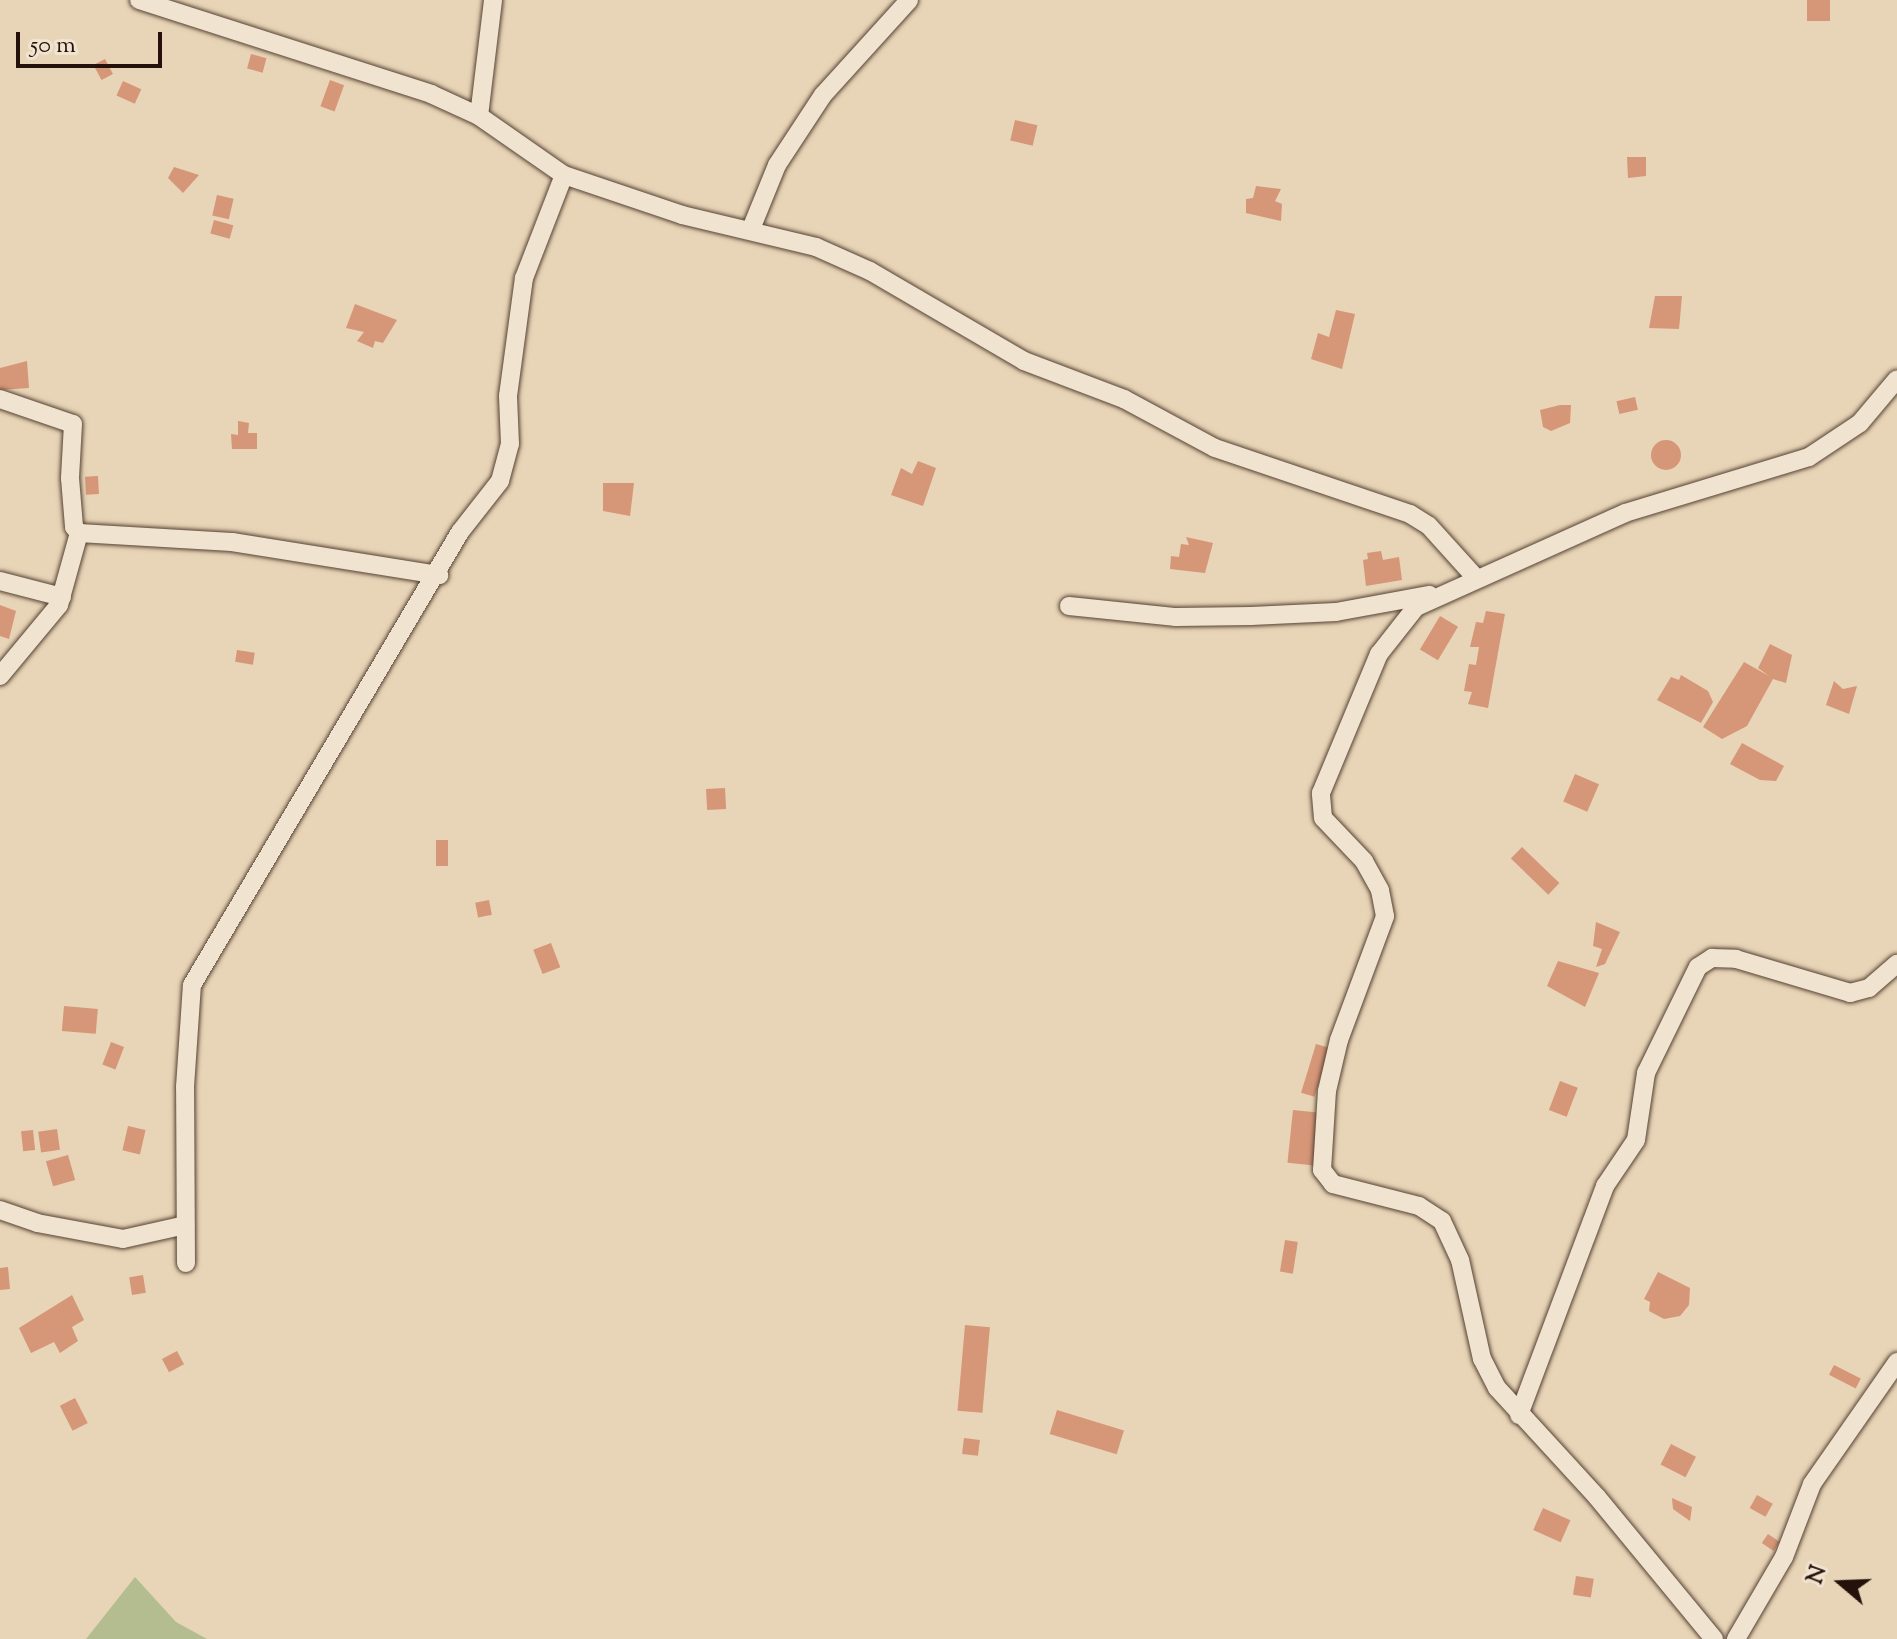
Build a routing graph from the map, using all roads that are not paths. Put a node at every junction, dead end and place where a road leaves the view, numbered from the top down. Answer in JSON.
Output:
{"nodes":[{"id":1,"x":139,"y":0,"type":"edge"},
{"id":2,"x":493,"y":0,"type":"edge"},
{"id":3,"x":909,"y":0,"type":"edge"},
{"id":4,"x":479,"y":116,"type":"junction"},
{"id":5,"x":564,"y":175,"type":"junction"},
{"id":6,"x":751,"y":229,"type":"junction"},
{"id":7,"x":1897,"y":379,"type":"edge"},
{"id":8,"x":0,"y":399,"type":"edge"},
{"id":9,"x":79,"y":533,"type":"junction"},
{"id":10,"x":439,"y":575,"type":"junction"},
{"id":11,"x":1476,"y":578,"type":"junction"},
{"id":12,"x":0,"y":581,"type":"edge"},
{"id":13,"x":1439,"y":593,"type":"junction"},
{"id":14,"x":62,"y":597,"type":"junction"},
{"id":15,"x":1069,"y":606,"type":"dead end"},
{"id":16,"x":0,"y":676,"type":"edge"},
{"id":17,"x":1897,"y":964,"type":"edge"},
{"id":18,"x":0,"y":1210,"type":"edge"},
{"id":19,"x":185,"y":1225,"type":"junction"},
{"id":20,"x":186,"y":1263,"type":"dead end"},
{"id":21,"x":1897,"y":1362,"type":"edge"},
{"id":22,"x":1519,"y":1415,"type":"junction"},
{"id":23,"x":1714,"y":1639,"type":"edge"},
{"id":24,"x":1736,"y":1639,"type":"edge"}],
"edges":[{"from":1,"to":4,"type":"street"},
{"from":2,"to":4,"type":"street"},
{"from":3,"to":6,"type":"street"},
{"from":4,"to":5,"type":"street"},
{"from":5,"to":6,"type":"street"},
{"from":5,"to":10,"type":"street"},
{"from":6,"to":11,"type":"street"},
{"from":7,"to":11,"type":"street"},
{"from":8,"to":9,"type":"street"},
{"from":9,"to":10,"type":"street"},
{"from":9,"to":14,"type":"street"},
{"from":10,"to":19,"type":"street"},
{"from":11,"to":13,"type":"street"},
{"from":12,"to":14,"type":"street"},
{"from":13,"to":15,"type":"street"},
{"from":13,"to":22,"type":"street"},
{"from":14,"to":16,"type":"street"},
{"from":17,"to":22,"type":"street"},
{"from":18,"to":19,"type":"street"},
{"from":19,"to":20,"type":"street"},
{"from":21,"to":24,"type":"street"},
{"from":22,"to":23,"type":"street"}]}
